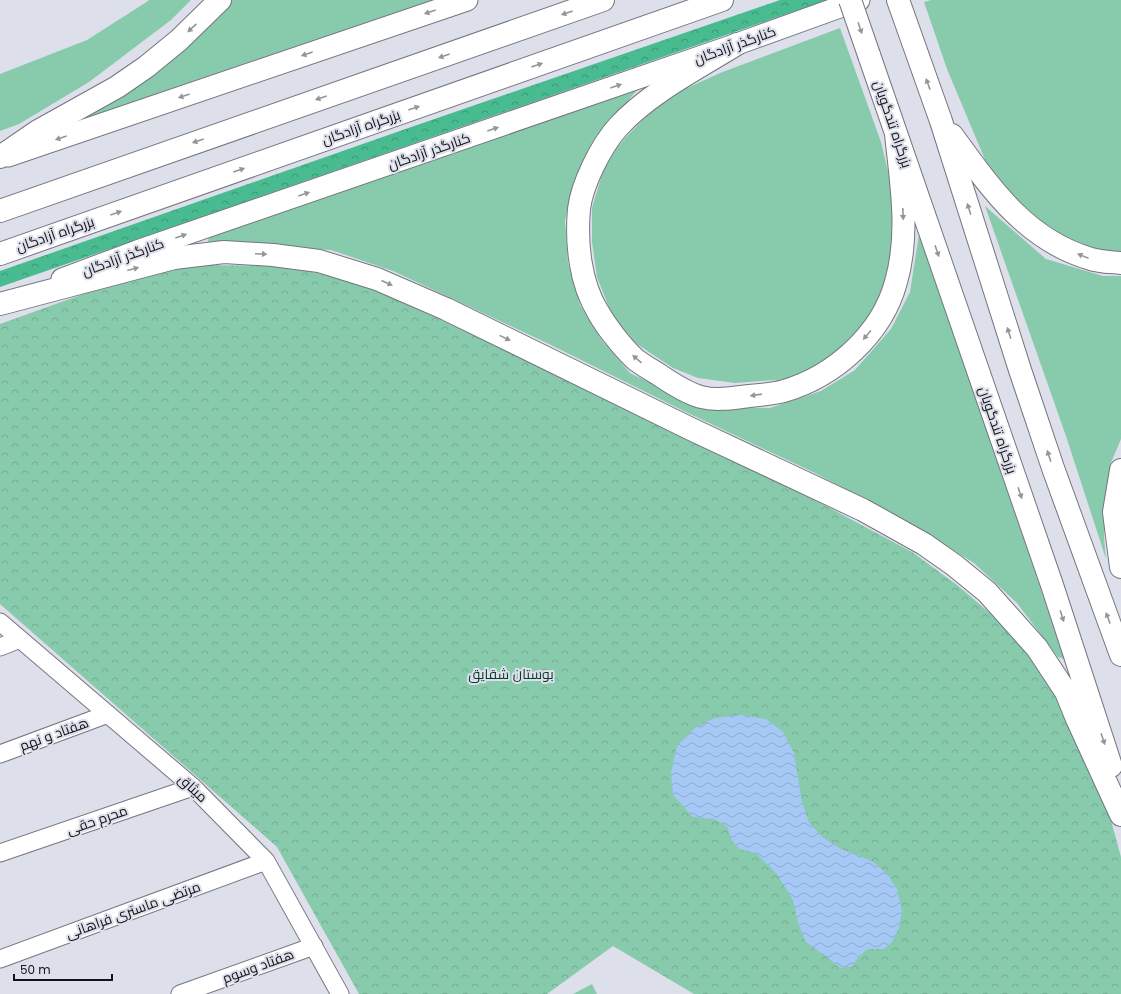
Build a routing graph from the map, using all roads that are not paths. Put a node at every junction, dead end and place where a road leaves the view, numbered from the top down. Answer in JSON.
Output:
{"nodes":[{"id":1,"x":220,"y":0,"type":"edge"},
{"id":2,"x":467,"y":0,"type":"edge"},
{"id":3,"x":603,"y":0,"type":"edge"},
{"id":4,"x":722,"y":0,"type":"edge"},
{"id":5,"x":850,"y":0,"type":"edge"},
{"id":6,"x":859,"y":0,"type":"edge"},
{"id":7,"x":898,"y":0,"type":"edge"},
{"id":8,"x":737,"y":44,"type":"junction"},
{"id":9,"x":941,"y":121,"type":"junction"},
{"id":10,"x":896,"y":134,"type":"junction"},
{"id":11,"x":0,"y":158,"type":"edge"},
{"id":12,"x":0,"y":210,"type":"edge"},
{"id":13,"x":0,"y":254,"type":"edge"},
{"id":14,"x":1121,"y":263,"type":"edge"},
{"id":15,"x":0,"y":303,"type":"edge"},
{"id":16,"x":1121,"y":470,"type":"edge"},
{"id":17,"x":1121,"y":567,"type":"edge"},
{"id":18,"x":0,"y":622,"type":"edge"},
{"id":19,"x":20,"y":639,"type":"junction"},
{"id":20,"x":0,"y":646,"type":"edge"},
{"id":21,"x":1121,"y":655,"type":"edge"},
{"id":22,"x":108,"y":714,"type":"junction"},
{"id":23,"x":0,"y":754,"type":"edge"},
{"id":24,"x":193,"y":787,"type":"junction"},
{"id":25,"x":1121,"y":807,"type":"edge"},
{"id":26,"x":1121,"y":815,"type":"edge"},
{"id":27,"x":0,"y":853,"type":"edge"},
{"id":28,"x":266,"y":862,"type":"junction"},
{"id":29,"x":314,"y":946,"type":"junction"},
{"id":30,"x":0,"y":960,"type":"edge"},
{"id":31,"x":180,"y":994,"type":"edge"},
{"id":32,"x":340,"y":994,"type":"edge"}],
"edges":[{"from":1,"to":11,"type":"highway","one_way":true},
{"from":2,"to":11,"type":"main road","one_way":true},
{"from":3,"to":12,"type":"highway","one_way":true},
{"from":13,"to":4,"type":"highway","name":"بزرگراه آزادگان","one_way":true},
{"from":5,"to":10,"type":"highway","name":"بزرگراه تندگویان","one_way":true,"bridge":true},
{"from":6,"to":8,"type":"main road","name":"کنارگذر آزادگان"},
{"from":9,"to":7,"type":"highway","one_way":true},
{"from":10,"to":8,"type":"highway","one_way":true},
{"from":15,"to":8,"type":"main road","name":"کنارگذر آزادگان","one_way":true},
{"from":14,"to":9,"type":"highway","one_way":true},
{"from":21,"to":9,"type":"highway","one_way":true},
{"from":10,"to":25,"type":"highway","name":"بزرگراه تندگویان","one_way":true},
{"from":15,"to":26,"type":"highway","one_way":true},
{"from":16,"to":17,"type":"highway"},
{"from":18,"to":19,"type":"street","name":"میثاق"},
{"from":19,"to":20,"type":"street"},
{"from":19,"to":22,"type":"street","name":"میثاق"},
{"from":22,"to":23,"type":"street","name":"هفتاد و نهم"},
{"from":22,"to":24,"type":"street","name":"میثاق"},
{"from":24,"to":27,"type":"street","name":"محرم حقی"},
{"from":24,"to":28,"type":"street","name":"میثاق"},
{"from":28,"to":29,"type":"street","name":"میثاق"},
{"from":28,"to":30,"type":"street","name":"مرتضی ماستری فراهانی"},
{"from":29,"to":31,"type":"street","name":"هفتاد وسوم"},
{"from":29,"to":32,"type":"street","name":"میثاق"}]}
